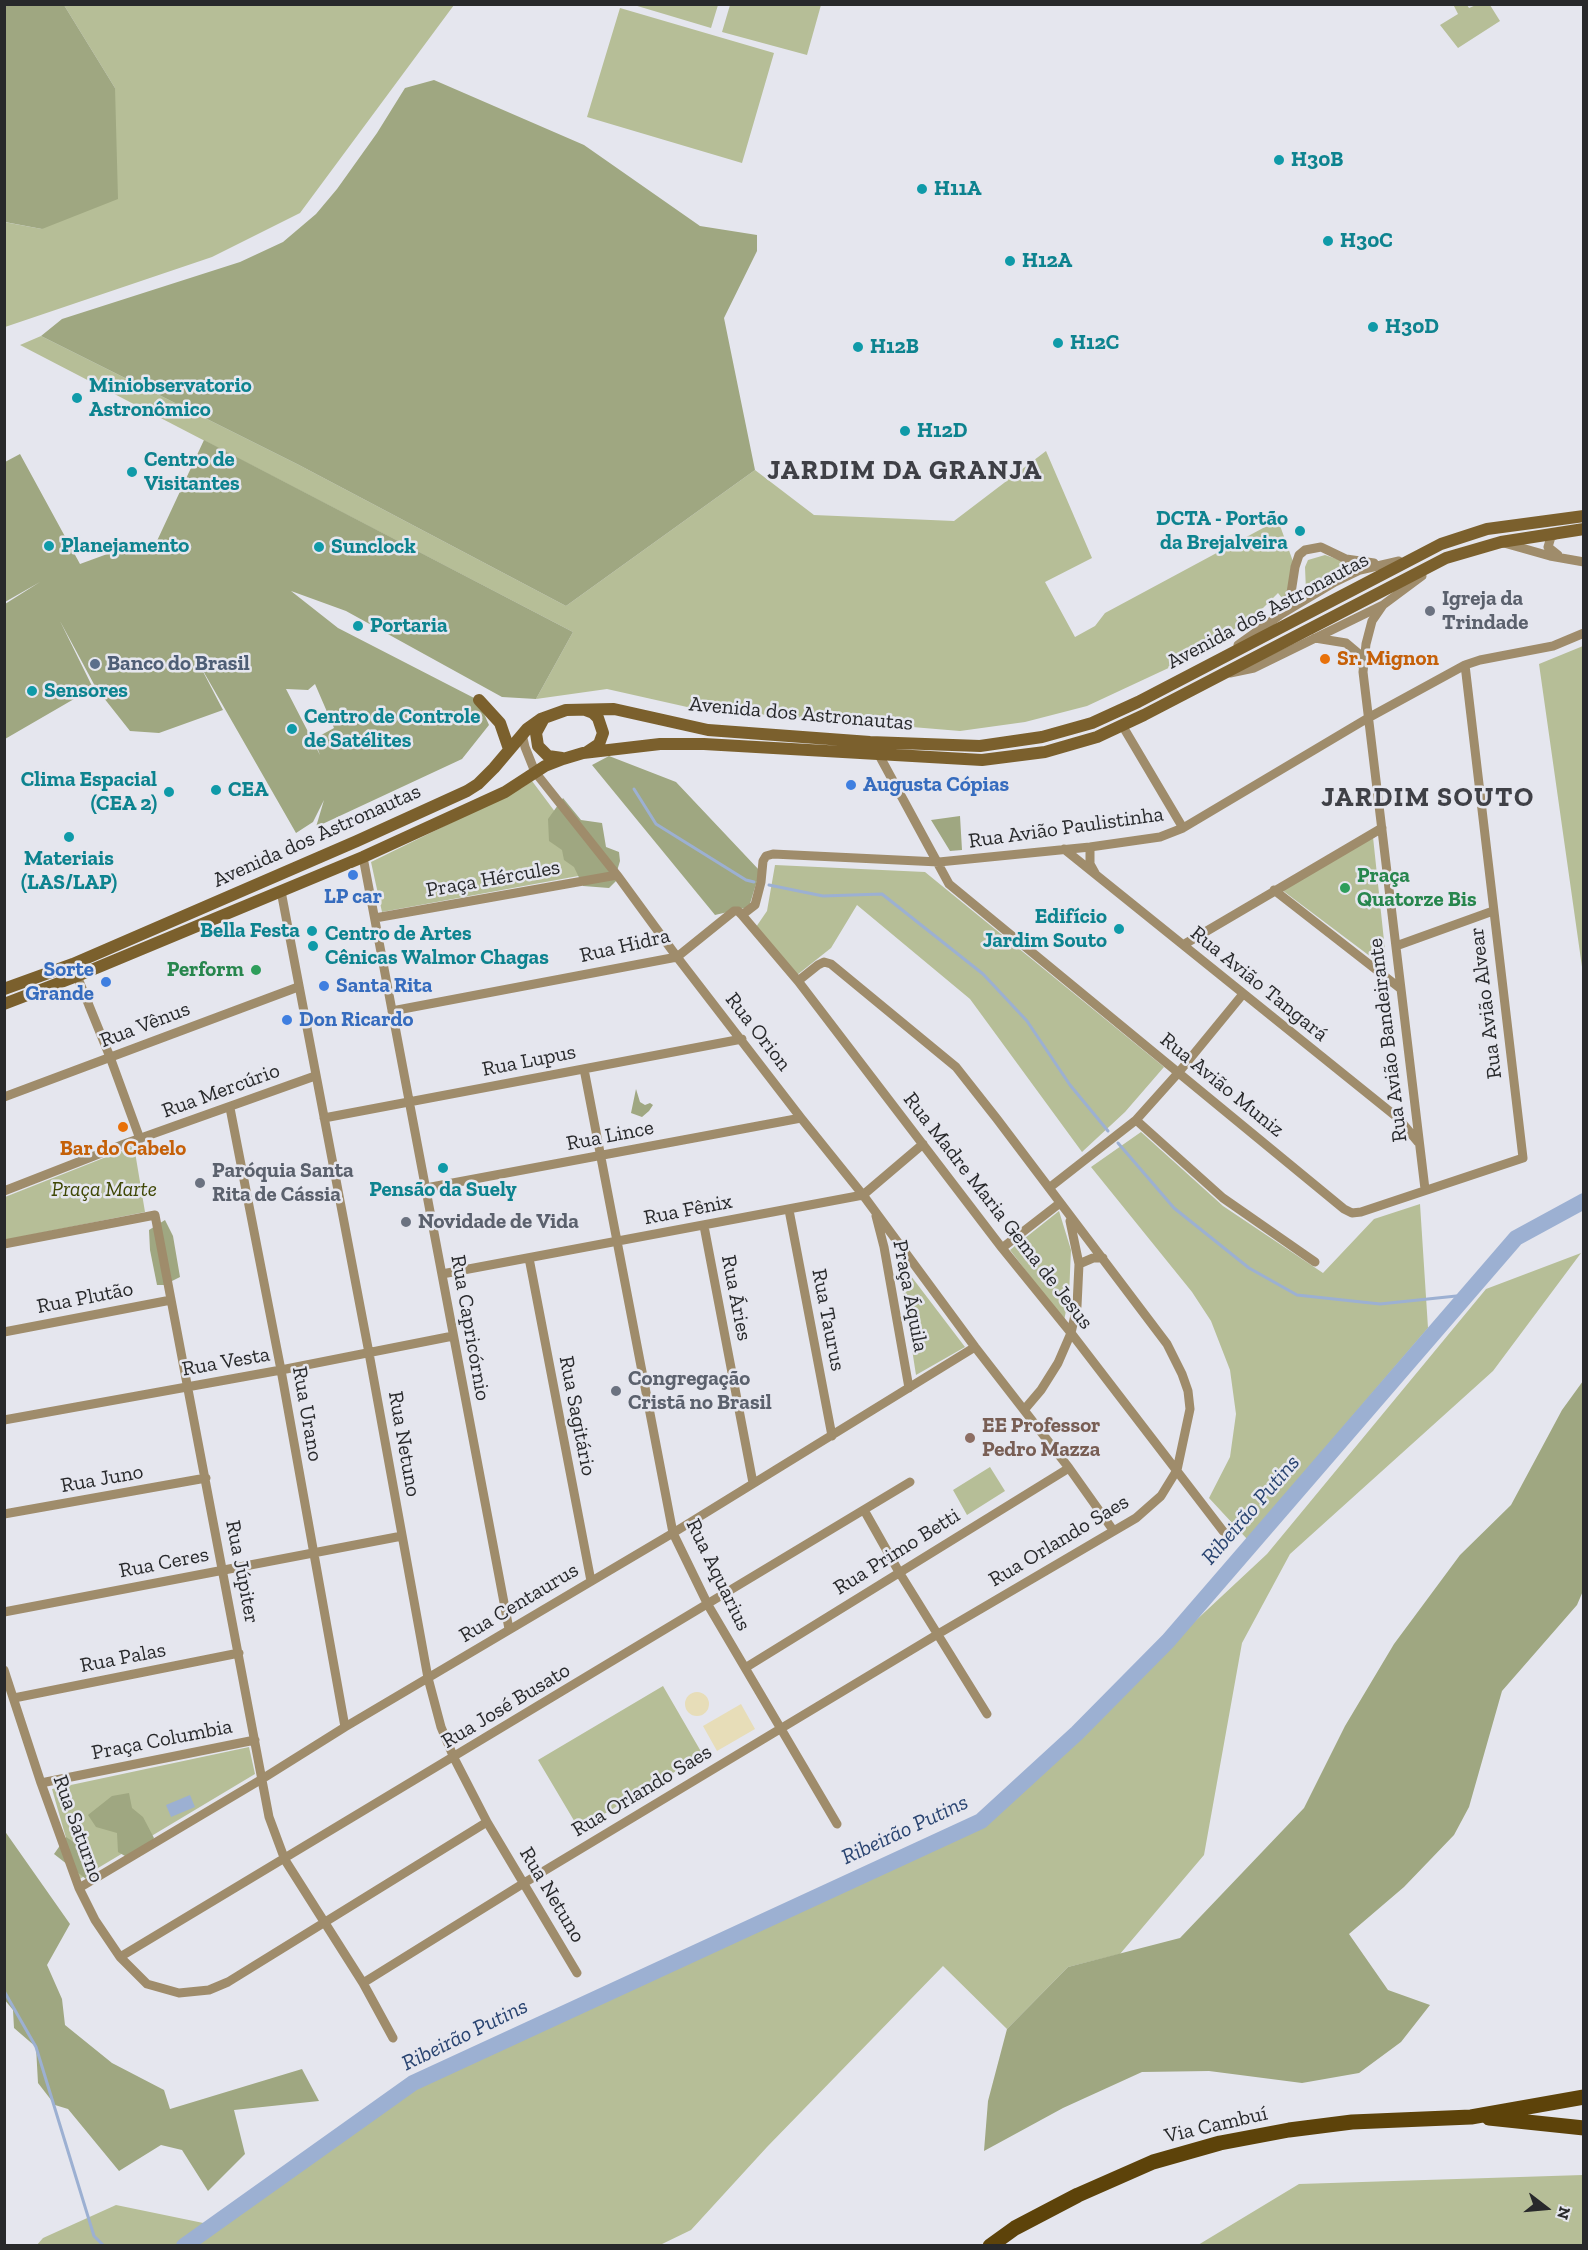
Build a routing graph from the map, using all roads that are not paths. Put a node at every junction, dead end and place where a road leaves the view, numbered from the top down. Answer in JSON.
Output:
{"nodes":[{"id":1,"x":1584,"y":516,"type":"edge"},
{"id":2,"x":1584,"y":530,"type":"edge"},
{"id":3,"x":1559,"y":533,"type":"junction"},
{"id":4,"x":1501,"y":542,"type":"junction"},
{"id":5,"x":1572,"y":559,"type":"junction"},
{"id":6,"x":1584,"y":562,"type":"edge"},
{"id":7,"x":1388,"y":567,"type":"junction"},
{"id":8,"x":1395,"y":589,"type":"junction"},
{"id":9,"x":1383,"y":605,"type":"junction"},
{"id":10,"x":1281,"y":621,"type":"junction"},
{"id":11,"x":1584,"y":633,"type":"edge"},
{"id":12,"x":1315,"y":638,"type":"junction"},
{"id":13,"x":1291,"y":644,"type":"junction"},
{"id":14,"x":1465,"y":665,"type":"junction"},
{"id":15,"x":1363,"y":672,"type":"junction"},
{"id":16,"x":479,"y":700,"type":"dead end"},
{"id":17,"x":585,"y":710,"type":"junction"},
{"id":18,"x":549,"y":716,"type":"junction"},
{"id":19,"x":1368,"y":718,"type":"junction"},
{"id":20,"x":1122,"y":725,"type":"junction"},
{"id":21,"x":522,"y":734,"type":"junction"},
{"id":22,"x":509,"y":749,"type":"junction"},
{"id":23,"x":583,"y":753,"type":"junction"},
{"id":24,"x":879,"y":755,"type":"junction"},
{"id":25,"x":563,"y":759,"type":"junction"},
{"id":26,"x":535,"y":772,"type":"junction"},
{"id":27,"x":1183,"y":828,"type":"junction"},
{"id":28,"x":1382,"y":828,"type":"junction"},
{"id":29,"x":1090,"y":847,"type":"junction"},
{"id":30,"x":1064,"y":849,"type":"junction"},
{"id":31,"x":363,"y":857,"type":"junction"},
{"id":32,"x":939,"y":862,"type":"junction"},
{"id":33,"x":617,"y":875,"type":"junction"},
{"id":34,"x":1097,"y":878,"type":"junction"},
{"id":35,"x":1274,"y":890,"type":"junction"},
{"id":36,"x":281,"y":891,"type":"junction"},
{"id":37,"x":1493,"y":911,"type":"junction"},
{"id":38,"x":742,"y":915,"type":"junction"},
{"id":39,"x":375,"y":918,"type":"junction"},
{"id":40,"x":1183,"y":945,"type":"junction"},
{"id":41,"x":1396,"y":946,"type":"junction"},
{"id":42,"x":677,"y":957,"type":"junction"},
{"id":43,"x":77,"y":976,"type":"junction"},
{"id":44,"x":798,"y":981,"type":"junction"},
{"id":45,"x":298,"y":987,"type":"junction"},
{"id":46,"x":4,"y":989,"type":"edge"},
{"id":47,"x":1401,"y":989,"type":"junction"},
{"id":48,"x":1243,"y":994,"type":"junction"},
{"id":49,"x":4,"y":1004,"type":"edge"},
{"id":50,"x":392,"y":1011,"type":"junction"},
{"id":51,"x":742,"y":1039,"type":"junction"},
{"id":52,"x":110,"y":1057,"type":"junction"},
{"id":53,"x":584,"y":1069,"type":"junction"},
{"id":54,"x":1179,"y":1072,"type":"junction"},
{"id":55,"x":315,"y":1076,"type":"junction"},
{"id":56,"x":4,"y":1097,"type":"edge"},
{"id":57,"x":410,"y":1101,"type":"junction"},
{"id":58,"x":230,"y":1108,"type":"junction"},
{"id":59,"x":1414,"y":1110,"type":"junction"},
{"id":60,"x":324,"y":1118,"type":"junction"},
{"id":61,"x":801,"y":1118,"type":"junction"},
{"id":62,"x":1398,"y":1118,"type":"junction"},
{"id":63,"x":1136,"y":1120,"type":"junction"},
{"id":64,"x":140,"y":1139,"type":"junction"},
{"id":65,"x":1418,"y":1143,"type":"junction"},
{"id":66,"x":923,"y":1144,"type":"junction"},
{"id":67,"x":600,"y":1156,"type":"junction"},
{"id":68,"x":1523,"y":1158,"type":"joint"},
{"id":69,"x":426,"y":1188,"type":"junction"},
{"id":70,"x":1049,"y":1188,"type":"junction"},
{"id":71,"x":1425,"y":1189,"type":"junction"},
{"id":72,"x":4,"y":1191,"type":"edge"},
{"id":73,"x":863,"y":1195,"type":"junction"},
{"id":74,"x":1060,"y":1203,"type":"junction"},
{"id":75,"x":789,"y":1210,"type":"junction"},
{"id":76,"x":875,"y":1211,"type":"junction"},
{"id":77,"x":1069,"y":1215,"type":"junction"},
{"id":78,"x":704,"y":1226,"type":"junction"},
{"id":79,"x":616,"y":1242,"type":"junction"},
{"id":80,"x":4,"y":1244,"type":"edge"},
{"id":81,"x":900,"y":1244,"type":"junction"},
{"id":82,"x":884,"y":1247,"type":"junction"},
{"id":83,"x":1002,"y":1248,"type":"junction"},
{"id":84,"x":529,"y":1258,"type":"junction"},
{"id":85,"x":1103,"y":1258,"type":"junction"},
{"id":86,"x":1315,"y":1262,"type":"dead end"},
{"id":87,"x":1079,"y":1264,"type":"junction"},
{"id":88,"x":442,"y":1274,"type":"junction"},
{"id":89,"x":171,"y":1300,"type":"junction"},
{"id":90,"x":4,"y":1332,"type":"edge"},
{"id":91,"x":1071,"y":1333,"type":"junction"},
{"id":92,"x":453,"y":1336,"type":"junction"},
{"id":93,"x":975,"y":1347,"type":"junction"},
{"id":94,"x":369,"y":1353,"type":"junction"},
{"id":95,"x":281,"y":1370,"type":"junction"},
{"id":96,"x":188,"y":1387,"type":"junction"},
{"id":97,"x":909,"y":1388,"type":"junction"},
{"id":98,"x":1024,"y":1410,"type":"junction"},
{"id":99,"x":4,"y":1420,"type":"edge"},
{"id":100,"x":832,"y":1436,"type":"junction"},
{"id":101,"x":1069,"y":1468,"type":"junction"},
{"id":102,"x":1177,"y":1470,"type":"junction"},
{"id":103,"x":206,"y":1478,"type":"junction"},
{"id":104,"x":910,"y":1482,"type":"dead end"},
{"id":105,"x":753,"y":1483,"type":"junction"},
{"id":106,"x":864,"y":1510,"type":"junction"},
{"id":107,"x":4,"y":1514,"type":"edge"},
{"id":108,"x":1113,"y":1530,"type":"junction"},
{"id":109,"x":1223,"y":1531,"type":"dead end"},
{"id":110,"x":673,"y":1533,"type":"junction"},
{"id":111,"x":402,"y":1536,"type":"junction"},
{"id":112,"x":313,"y":1553,"type":"junction"},
{"id":113,"x":224,"y":1569,"type":"junction"},
{"id":114,"x":899,"y":1572,"type":"junction"},
{"id":115,"x":591,"y":1581,"type":"junction"},
{"id":116,"x":708,"y":1605,"type":"junction"},
{"id":117,"x":4,"y":1612,"type":"edge"},
{"id":118,"x":509,"y":1629,"type":"junction"},
{"id":119,"x":938,"y":1634,"type":"junction"},
{"id":120,"x":239,"y":1653,"type":"junction"},
{"id":121,"x":745,"y":1668,"type":"junction"},
{"id":122,"x":4,"y":1670,"type":"edge"},
{"id":123,"x":428,"y":1678,"type":"junction"},
{"id":124,"x":14,"y":1698,"type":"junction"},
{"id":125,"x":987,"y":1714,"type":"dead end"},
{"id":126,"x":345,"y":1727,"type":"junction"},
{"id":127,"x":781,"y":1729,"type":"junction"},
{"id":128,"x":255,"y":1740,"type":"junction"},
{"id":129,"x":454,"y":1758,"type":"junction"},
{"id":130,"x":262,"y":1779,"type":"junction"},
{"id":131,"x":41,"y":1783,"type":"junction"},
{"id":132,"x":487,"y":1822,"type":"junction"},
{"id":133,"x":837,"y":1824,"type":"dead end"},
{"id":134,"x":285,"y":1860,"type":"junction"},
{"id":135,"x":524,"y":1883,"type":"junction"},
{"id":136,"x":79,"y":1888,"type":"junction"},
{"id":137,"x":325,"y":1923,"type":"junction"},
{"id":138,"x":120,"y":1958,"type":"junction"},
{"id":139,"x":577,"y":1973,"type":"dead end"},
{"id":140,"x":363,"y":1983,"type":"junction"},
{"id":141,"x":393,"y":2038,"type":"dead end"},
{"id":142,"x":1584,"y":2097,"type":"edge"},
{"id":143,"x":1471,"y":2117,"type":"junction"},
{"id":144,"x":1584,"y":2128,"type":"edge"},
{"id":145,"x":990,"y":2246,"type":"edge"}],
"edges":[{"from":1,"to":7,"type":"main road","name":"Avenida dos Astronautas"},
{"from":2,"to":3,"type":"main road","name":"Avenida dos Astronautas"},
{"from":3,"to":4,"type":"main road","name":"Avenida dos Astronautas"},
{"from":3,"to":5,"type":"street"},
{"from":4,"to":5,"type":"street"},
{"from":4,"to":8,"type":"main road","name":"Avenida dos Astronautas"},
{"from":5,"to":6,"type":"street"},
{"from":7,"to":8,"type":"street"},
{"from":7,"to":10,"type":"main road","name":"Avenida dos Astronautas"},
{"from":7,"to":10,"type":"street"},
{"from":8,"to":9,"type":"street"},
{"from":8,"to":13,"type":"main road","name":"Avenida dos Astronautas"},
{"from":9,"to":12,"type":"street"},
{"from":9,"to":15,"type":"street","name":"Rua Avião Bandeirante"},
{"from":10,"to":13,"type":"street"},
{"from":10,"to":17,"type":"main road","name":"Avenida dos Astronautas"},
{"from":11,"to":14,"type":"street","name":"Rua Avião Paulistinha"},
{"from":12,"to":13,"type":"street"},
{"from":12,"to":15,"type":"street"},
{"from":13,"to":20,"type":"main road","name":"Avenida dos Astronautas"},
{"from":14,"to":19,"type":"street","name":"Rua Avião Paulistinha"},
{"from":14,"to":37,"type":"street","name":"Rua Avião Alvear"},
{"from":15,"to":19,"type":"street","name":"Rua Avião Bandeirante"},
{"from":16,"to":22,"type":"main road"},
{"from":17,"to":18,"type":"main road","name":"Avenida dos Astronautas"},
{"from":17,"to":23,"type":"main road"},
{"from":18,"to":21,"type":"main road","name":"Avenida dos Astronautas"},
{"from":18,"to":25,"type":"main road"},
{"from":19,"to":27,"type":"street","name":"Rua Avião Paulistinha"},
{"from":19,"to":28,"type":"street","name":"Rua Avião Bandeirante"},
{"from":20,"to":24,"type":"main road","name":"Avenida dos Astronautas"},
{"from":20,"to":27,"type":"street"},
{"from":21,"to":22,"type":"main road","name":"Avenida dos Astronautas"},
{"from":21,"to":26,"type":"street","name":"Rua Orion"},
{"from":22,"to":46,"type":"main road","name":"Avenida dos Astronautas"},
{"from":23,"to":24,"type":"main road","name":"Avenida dos Astronautas"},
{"from":23,"to":25,"type":"main road","name":"Avenida dos Astronautas"},
{"from":24,"to":32,"type":"street","name":"Rua Avião Muniz"},
{"from":25,"to":26,"type":"main road","name":"Avenida dos Astronautas"},
{"from":26,"to":31,"type":"main road","name":"Avenida dos Astronautas"},
{"from":26,"to":33,"type":"street","name":"Rua Orion"},
{"from":27,"to":29,"type":"street","name":"Rua Avião Paulistinha"},
{"from":28,"to":35,"type":"street"},
{"from":28,"to":41,"type":"street","name":"Rua Avião Bandeirante"},
{"from":29,"to":30,"type":"street","name":"Rua Avião Paulistinha"},
{"from":29,"to":34,"type":"street"},
{"from":30,"to":32,"type":"street","name":"Rua Avião Paulistinha"},
{"from":30,"to":34,"type":"street","name":"Rua Avião Tangará"},
{"from":31,"to":36,"type":"main road","name":"Avenida dos Astronautas"},
{"from":31,"to":39,"type":"street","name":"Rua Capricórnio"},
{"from":32,"to":38,"type":"street","name":"Rua Avião Paulistinha"},
{"from":32,"to":54,"type":"street","name":"Rua Avião Muniz"},
{"from":33,"to":39,"type":"street","name":"Praça Hércules"},
{"from":33,"to":42,"type":"street","name":"Rua Orion"},
{"from":34,"to":40,"type":"street","name":"Rua Avião Tangará"},
{"from":35,"to":40,"type":"street"},
{"from":35,"to":47,"type":"street"},
{"from":36,"to":43,"type":"main road","name":"Avenida dos Astronautas"},
{"from":36,"to":45,"type":"street","name":"Rua Netuno"},
{"from":37,"to":41,"type":"street"},
{"from":37,"to":68,"type":"street","name":"Rua Avião Alvear"},
{"from":38,"to":42,"type":"street","name":"Rua Hidra"},
{"from":38,"to":44,"type":"street","name":"Rua Madre Maria Gema de Jesus"},
{"from":39,"to":50,"type":"street","name":"Rua Capricórnio"},
{"from":40,"to":48,"type":"street","name":"Rua Avião Tangará"},
{"from":41,"to":47,"type":"street","name":"Rua Avião Bandeirante"},
{"from":42,"to":50,"type":"street","name":"Rua Hidra"},
{"from":42,"to":51,"type":"street","name":"Rua Orion"},
{"from":43,"to":49,"type":"main road","name":"Avenida dos Astronautas"},
{"from":43,"to":52,"type":"street"},
{"from":44,"to":66,"type":"street","name":"Rua Madre Maria Gema de Jesus"},
{"from":44,"to":70,"type":"street","name":"Rua Orlando Saes"},
{"from":45,"to":52,"type":"street","name":"Rua Vênus"},
{"from":45,"to":55,"type":"street","name":"Rua Netuno"},
{"from":47,"to":59,"type":"street","name":"Rua Avião Bandeirante"},
{"from":48,"to":54,"type":"street"},
{"from":48,"to":62,"type":"street","name":"Rua Avião Tangará"},
{"from":50,"to":57,"type":"street","name":"Rua Capricórnio"},
{"from":51,"to":53,"type":"street","name":"Rua Lupus"},
{"from":51,"to":61,"type":"street","name":"Rua Orion"},
{"from":52,"to":56,"type":"street","name":"Rua Vênus"},
{"from":52,"to":64,"type":"street"},
{"from":53,"to":57,"type":"street","name":"Rua Lupus"},
{"from":53,"to":67,"type":"street","name":"Rua Aquarius"},
{"from":54,"to":63,"type":"street"},
{"from":54,"to":71,"type":"street","name":"Rua Avião Muniz"},
{"from":55,"to":58,"type":"street","name":"Rua Mercúrio"},
{"from":55,"to":60,"type":"street","name":"Rua Netuno"},
{"from":57,"to":60,"type":"street","name":"Rua Lupus"},
{"from":57,"to":69,"type":"street","name":"Rua Capricórnio"},
{"from":58,"to":64,"type":"street","name":"Rua Mercúrio"},
{"from":58,"to":95,"type":"street","name":"Rua Urano"},
{"from":59,"to":62,"type":"street"},
{"from":59,"to":65,"type":"street","name":"Rua Avião Bandeirante"},
{"from":60,"to":94,"type":"street","name":"Rua Netuno"},
{"from":61,"to":67,"type":"street","name":"Rua Lince"},
{"from":61,"to":73,"type":"street","name":"Rua Orion"},
{"from":62,"to":65,"type":"street","name":"Rua Avião Tangará"},
{"from":63,"to":70,"type":"street"},
{"from":63,"to":86,"type":"street"},
{"from":64,"to":72,"type":"street"},
{"from":65,"to":71,"type":"street","name":"Rua Avião Bandeirante"},
{"from":66,"to":73,"type":"street","name":"Rua Fênix"},
{"from":66,"to":83,"type":"street","name":"Rua Madre Maria Gema de Jesus"},
{"from":67,"to":69,"type":"street","name":"Rua Lince"},
{"from":67,"to":79,"type":"street","name":"Rua Aquarius"},
{"from":68,"to":71,"type":"street","name":"Rua Avião Muniz"},
{"from":69,"to":88,"type":"street","name":"Rua Capricórnio"},
{"from":70,"to":74,"type":"street","name":"Rua Orlando Saes"},
{"from":73,"to":75,"type":"street","name":"Rua Fênix"},
{"from":73,"to":76,"type":"street","name":"Rua Orion"},
{"from":74,"to":77,"type":"street","name":"Rua Orlando Saes"},
{"from":74,"to":83,"type":"street"},
{"from":75,"to":78,"type":"street","name":"Rua Fênix"},
{"from":75,"to":100,"type":"street","name":"Rua Taurus"},
{"from":76,"to":81,"type":"street","name":"Rua Orion"},
{"from":76,"to":82,"type":"street","name":"Praça Áquila"},
{"from":77,"to":85,"type":"street","name":"Rua Orlando Saes"},
{"from":77,"to":87,"type":"street"},
{"from":78,"to":79,"type":"street","name":"Rua Fênix"},
{"from":78,"to":105,"type":"street","name":"Rua Áries"},
{"from":79,"to":84,"type":"street","name":"Rua Fênix"},
{"from":79,"to":110,"type":"street","name":"Rua Aquarius"},
{"from":80,"to":89,"type":"street","name":"Rua Júpiter"},
{"from":81,"to":82,"type":"street"},
{"from":81,"to":93,"type":"street","name":"Rua Orion"},
{"from":82,"to":97,"type":"street","name":"Praça Áquila"},
{"from":83,"to":91,"type":"street","name":"Rua Madre Maria Gema de Jesus"},
{"from":84,"to":88,"type":"street","name":"Rua Fênix"},
{"from":84,"to":115,"type":"street","name":"Rua Sagitário"},
{"from":85,"to":87,"type":"street"},
{"from":85,"to":102,"type":"street","name":"Rua Orlando Saes"},
{"from":87,"to":91,"type":"street"},
{"from":88,"to":92,"type":"street","name":"Rua Capricórnio"},
{"from":89,"to":90,"type":"street","name":"Rua Plutão"},
{"from":89,"to":96,"type":"street","name":"Rua Júpiter"},
{"from":91,"to":98,"type":"street"},
{"from":91,"to":102,"type":"street","name":"Rua Madre Maria Gema de Jesus"},
{"from":92,"to":94,"type":"street","name":"Rua Vesta"},
{"from":92,"to":118,"type":"street","name":"Rua Capricórnio"},
{"from":93,"to":97,"type":"street","name":"Rua Centaurus"},
{"from":93,"to":98,"type":"street","name":"Rua Orion"},
{"from":94,"to":95,"type":"street","name":"Rua Vesta"},
{"from":94,"to":111,"type":"street","name":"Rua Netuno"},
{"from":95,"to":96,"type":"street","name":"Rua Vesta"},
{"from":95,"to":112,"type":"street","name":"Rua Urano"},
{"from":96,"to":99,"type":"street","name":"Rua Vesta"},
{"from":96,"to":103,"type":"street","name":"Rua Júpiter"},
{"from":97,"to":100,"type":"street","name":"Rua Centaurus"},
{"from":98,"to":101,"type":"street","name":"Rua Orion"},
{"from":100,"to":105,"type":"street","name":"Rua Centaurus"},
{"from":101,"to":108,"type":"street","name":"Rua Orion"},
{"from":101,"to":114,"type":"street","name":"Rua Primo Betti"},
{"from":102,"to":108,"type":"street","name":"Rua Orlando Saes"},
{"from":102,"to":109,"type":"street","name":"Rua Madre Maria Gema de Jesus"},
{"from":103,"to":107,"type":"street","name":"Rua Juno"},
{"from":103,"to":113,"type":"street","name":"Rua Júpiter"},
{"from":104,"to":106,"type":"street","name":"Rua José Busato"},
{"from":105,"to":110,"type":"street","name":"Rua Centaurus"},
{"from":106,"to":114,"type":"street"},
{"from":106,"to":116,"type":"street","name":"Rua José Busato"},
{"from":108,"to":119,"type":"street","name":"Rua Orlando Saes"},
{"from":110,"to":115,"type":"street","name":"Rua Centaurus"},
{"from":110,"to":116,"type":"street","name":"Rua Aquarius"},
{"from":111,"to":112,"type":"street","name":"Rua Ceres"},
{"from":111,"to":123,"type":"street","name":"Rua Netuno"},
{"from":112,"to":113,"type":"street","name":"Rua Ceres"},
{"from":112,"to":126,"type":"street","name":"Rua Urano"},
{"from":113,"to":117,"type":"street","name":"Rua Ceres"},
{"from":113,"to":120,"type":"street","name":"Rua Júpiter"},
{"from":114,"to":119,"type":"street"},
{"from":114,"to":121,"type":"street","name":"Rua Primo Betti"},
{"from":115,"to":118,"type":"street","name":"Rua Centaurus"},
{"from":116,"to":121,"type":"street","name":"Rua Aquarius"},
{"from":116,"to":129,"type":"street","name":"Rua José Busato"},
{"from":118,"to":123,"type":"street","name":"Rua Centaurus"},
{"from":119,"to":125,"type":"street"},
{"from":119,"to":127,"type":"street","name":"Rua Orlando Saes"},
{"from":120,"to":124,"type":"street","name":"Rua Palas"},
{"from":120,"to":128,"type":"street","name":"Rua Júpiter"},
{"from":121,"to":127,"type":"street","name":"Rua Aquarius"},
{"from":122,"to":124,"type":"street","name":"Rua Saturno"},
{"from":123,"to":126,"type":"street","name":"Rua Centaurus"},
{"from":123,"to":129,"type":"street","name":"Rua Netuno"},
{"from":124,"to":131,"type":"street","name":"Rua Saturno"},
{"from":126,"to":130,"type":"street","name":"Rua Centaurus"},
{"from":127,"to":133,"type":"street","name":"Rua Aquarius"},
{"from":127,"to":135,"type":"street","name":"Rua Orlando Saes"},
{"from":128,"to":130,"type":"street","name":"Rua Júpiter"},
{"from":128,"to":131,"type":"street","name":"Praça Columbia"},
{"from":129,"to":132,"type":"street","name":"Rua Netuno"},
{"from":129,"to":134,"type":"street","name":"Rua José Busato"},
{"from":130,"to":134,"type":"street","name":"Rua Júpiter"},
{"from":130,"to":136,"type":"street","name":"Rua Centaurus"},
{"from":131,"to":136,"type":"street","name":"Rua Saturno"},
{"from":132,"to":135,"type":"street","name":"Rua Netuno"},
{"from":132,"to":137,"type":"street"},
{"from":134,"to":137,"type":"street","name":"Rua Júpiter"},
{"from":134,"to":138,"type":"street","name":"Rua José Busato"},
{"from":135,"to":139,"type":"street","name":"Rua Netuno"},
{"from":135,"to":140,"type":"street","name":"Rua Orlando Saes"},
{"from":136,"to":138,"type":"street","name":"Rua Saturno"},
{"from":137,"to":138,"type":"street","name":"Rua Saturno"},
{"from":137,"to":140,"type":"street","name":"Rua Júpiter"},
{"from":140,"to":141,"type":"street","name":"Rua Júpiter"},
{"from":142,"to":143,"type":"main road","name":"Via Cambuí"},
{"from":143,"to":144,"type":"main road","name":"Via Cambuí"},
{"from":143,"to":145,"type":"main road","name":"Via Cambuí"}]}
